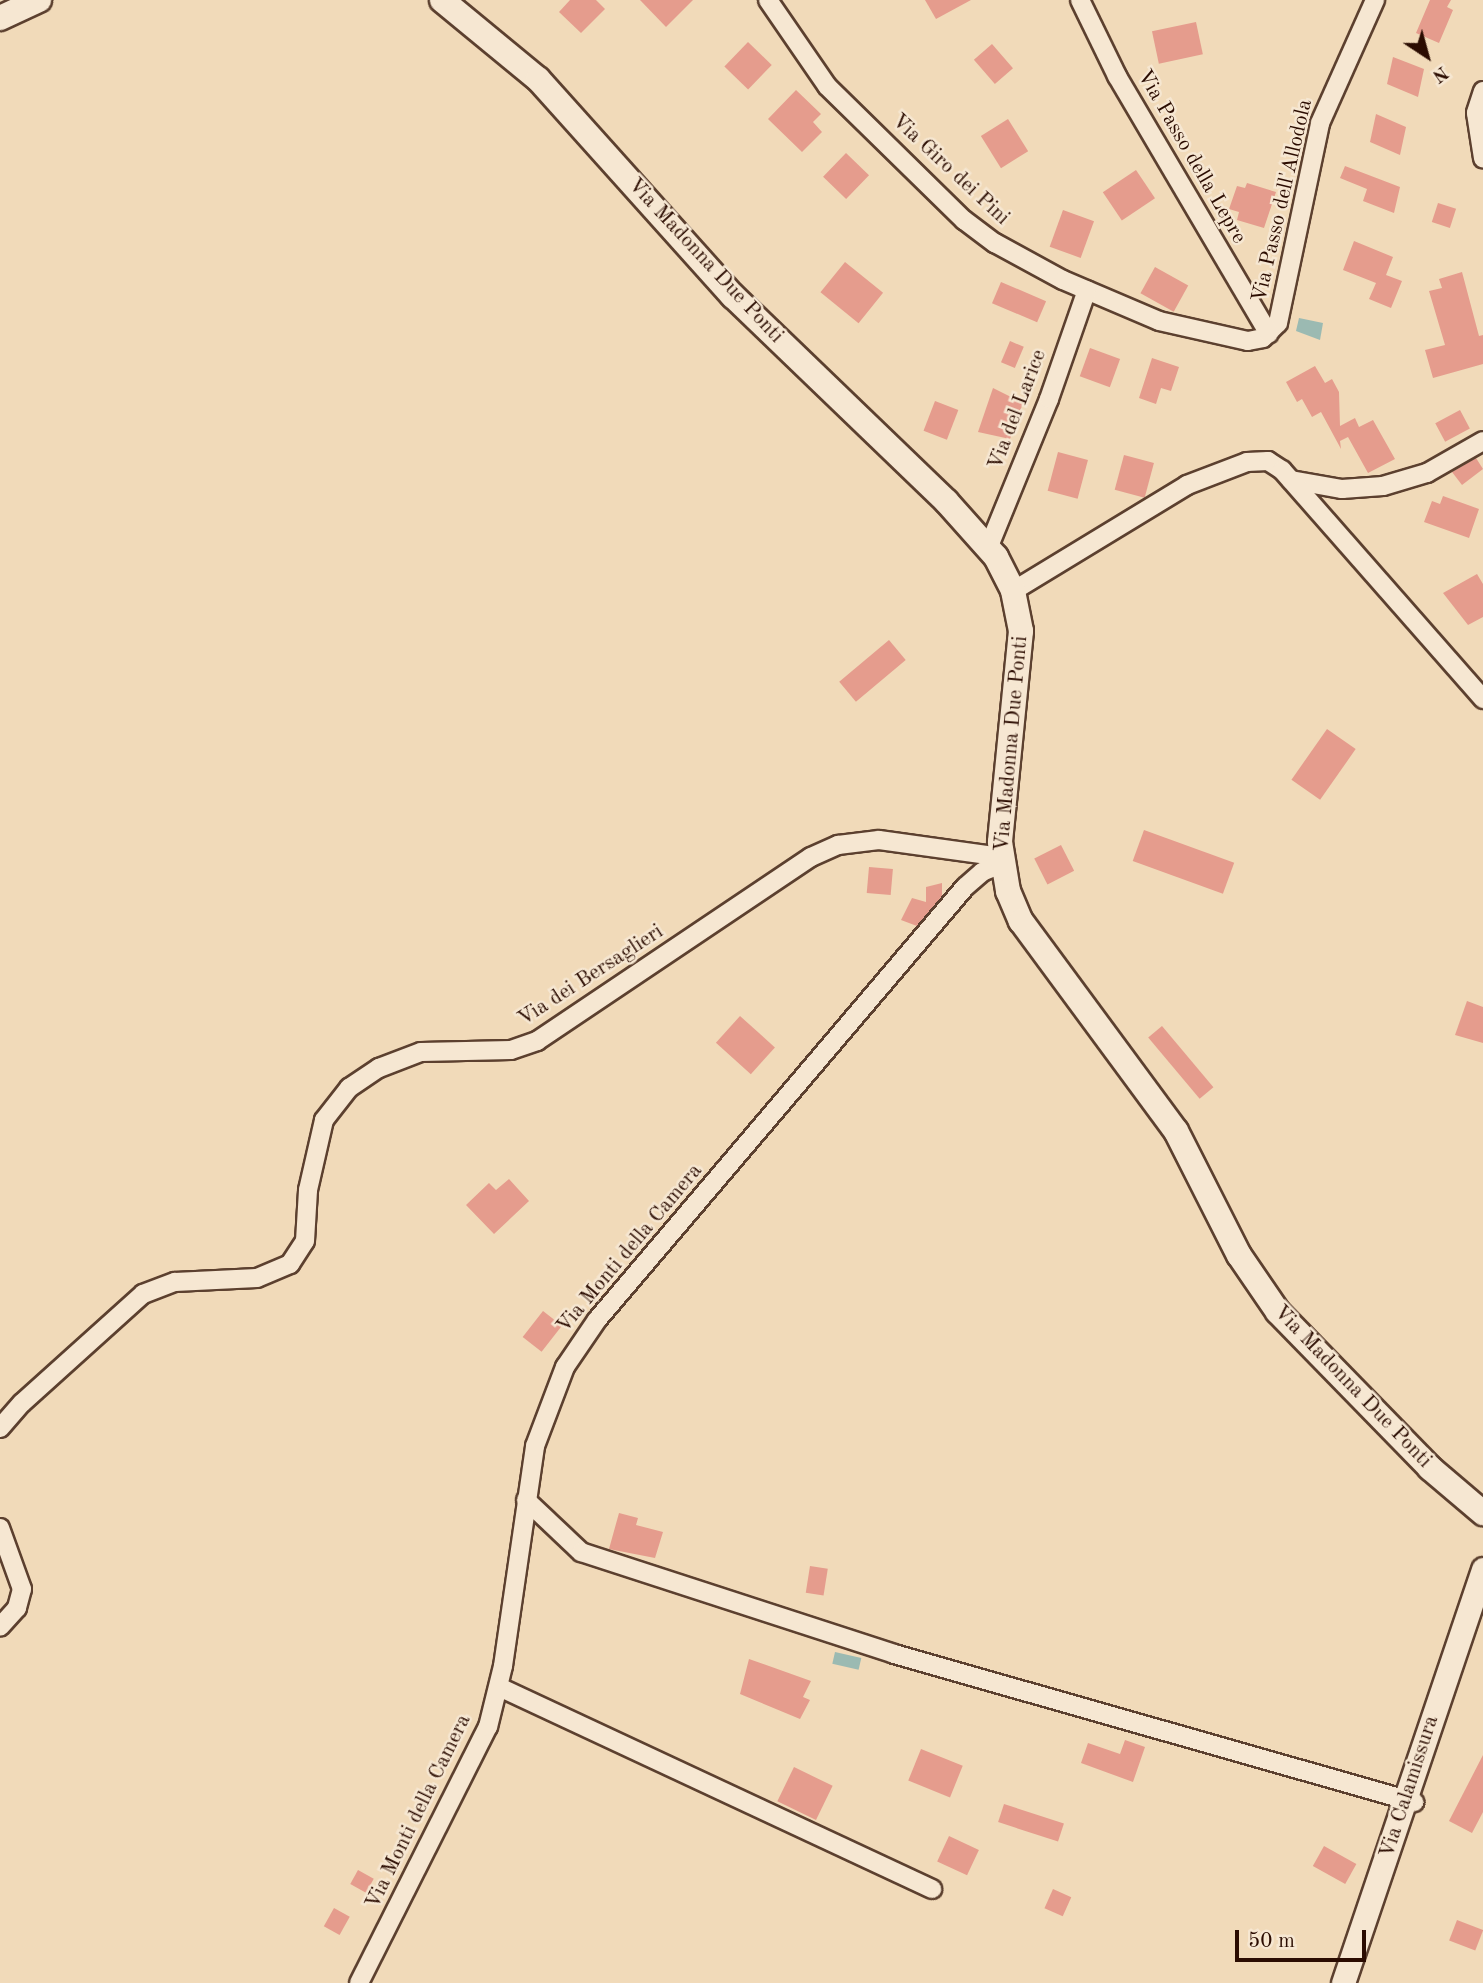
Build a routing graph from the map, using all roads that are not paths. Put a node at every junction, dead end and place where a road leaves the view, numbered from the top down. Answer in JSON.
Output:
{"nodes":[{"id":1,"x":39,"y":0,"type":"edge"},
{"id":2,"x":442,"y":0,"type":"edge"},
{"id":3,"x":768,"y":0,"type":"edge"},
{"id":4,"x":1080,"y":0,"type":"edge"},
{"id":5,"x":1375,"y":0,"type":"edge"},
{"id":6,"x":0,"y":18,"type":"edge"},
{"id":7,"x":1483,"y":91,"type":"edge"},
{"id":8,"x":1483,"y":158,"type":"edge"},
{"id":9,"x":1087,"y":290,"type":"junction"},
{"id":10,"x":1269,"y":334,"type":"junction"},
{"id":11,"x":1483,"y":442,"type":"edge"},
{"id":12,"x":1291,"y":480,"type":"junction"},
{"id":13,"x":989,"y":546,"type":"junction"},
{"id":14,"x":1013,"y":590,"type":"junction"},
{"id":15,"x":1483,"y":699,"type":"edge"},
{"id":16,"x":1002,"y":861,"type":"junction"},
{"id":17,"x":0,"y":1428,"type":"edge"},
{"id":18,"x":526,"y":1500,"type":"junction"},
{"id":19,"x":1483,"y":1513,"type":"edge"},
{"id":20,"x":0,"y":1528,"type":"edge"},
{"id":21,"x":1480,"y":1581,"type":"edge"},
{"id":22,"x":0,"y":1627,"type":"edge"},
{"id":23,"x":499,"y":1687,"type":"junction"},
{"id":24,"x":1410,"y":1800,"type":"junction"},
{"id":25,"x":932,"y":1889,"type":"dead end"},
{"id":26,"x":359,"y":1983,"type":"edge"},
{"id":27,"x":1343,"y":1983,"type":"edge"}],
"edges":[{"from":1,"to":6,"type":"main road"},
{"from":2,"to":13,"type":"main road","name":"Via Madonna Due Ponti"},
{"from":3,"to":9,"type":"street","name":"Via Giro dei Pini"},
{"from":4,"to":10,"type":"street","name":"Via Passo della Lepre"},
{"from":5,"to":10,"type":"street","name":"Via Passo dell'Allodola"},
{"from":7,"to":8,"type":"street"},
{"from":9,"to":10,"type":"street","name":"Via Giro dei Pini"},
{"from":9,"to":13,"type":"street","name":"Via del Larice"},
{"from":11,"to":12,"type":"street"},
{"from":12,"to":14,"type":"street"},
{"from":12,"to":15,"type":"street"},
{"from":13,"to":14,"type":"main road","name":"Via Madonna Due Ponti"},
{"from":14,"to":16,"type":"main road","name":"Via Madonna Due Ponti"},
{"from":16,"to":17,"type":"street","name":"Via dei Bersaglieri"},
{"from":16,"to":18,"type":"street","name":"Via Monti della Camera"},
{"from":16,"to":19,"type":"main road","name":"Via Madonna Due Ponti"},
{"from":18,"to":23,"type":"street","name":"Via Monti della Camera"},
{"from":18,"to":24,"type":"street"},
{"from":20,"to":22,"type":"street"},
{"from":21,"to":24,"type":"street","name":"Via Calamissura"},
{"from":23,"to":25,"type":"street"},
{"from":23,"to":26,"type":"street","name":"Via Monti della Camera"},
{"from":24,"to":27,"type":"street","name":"Via Calamissura"}]}
